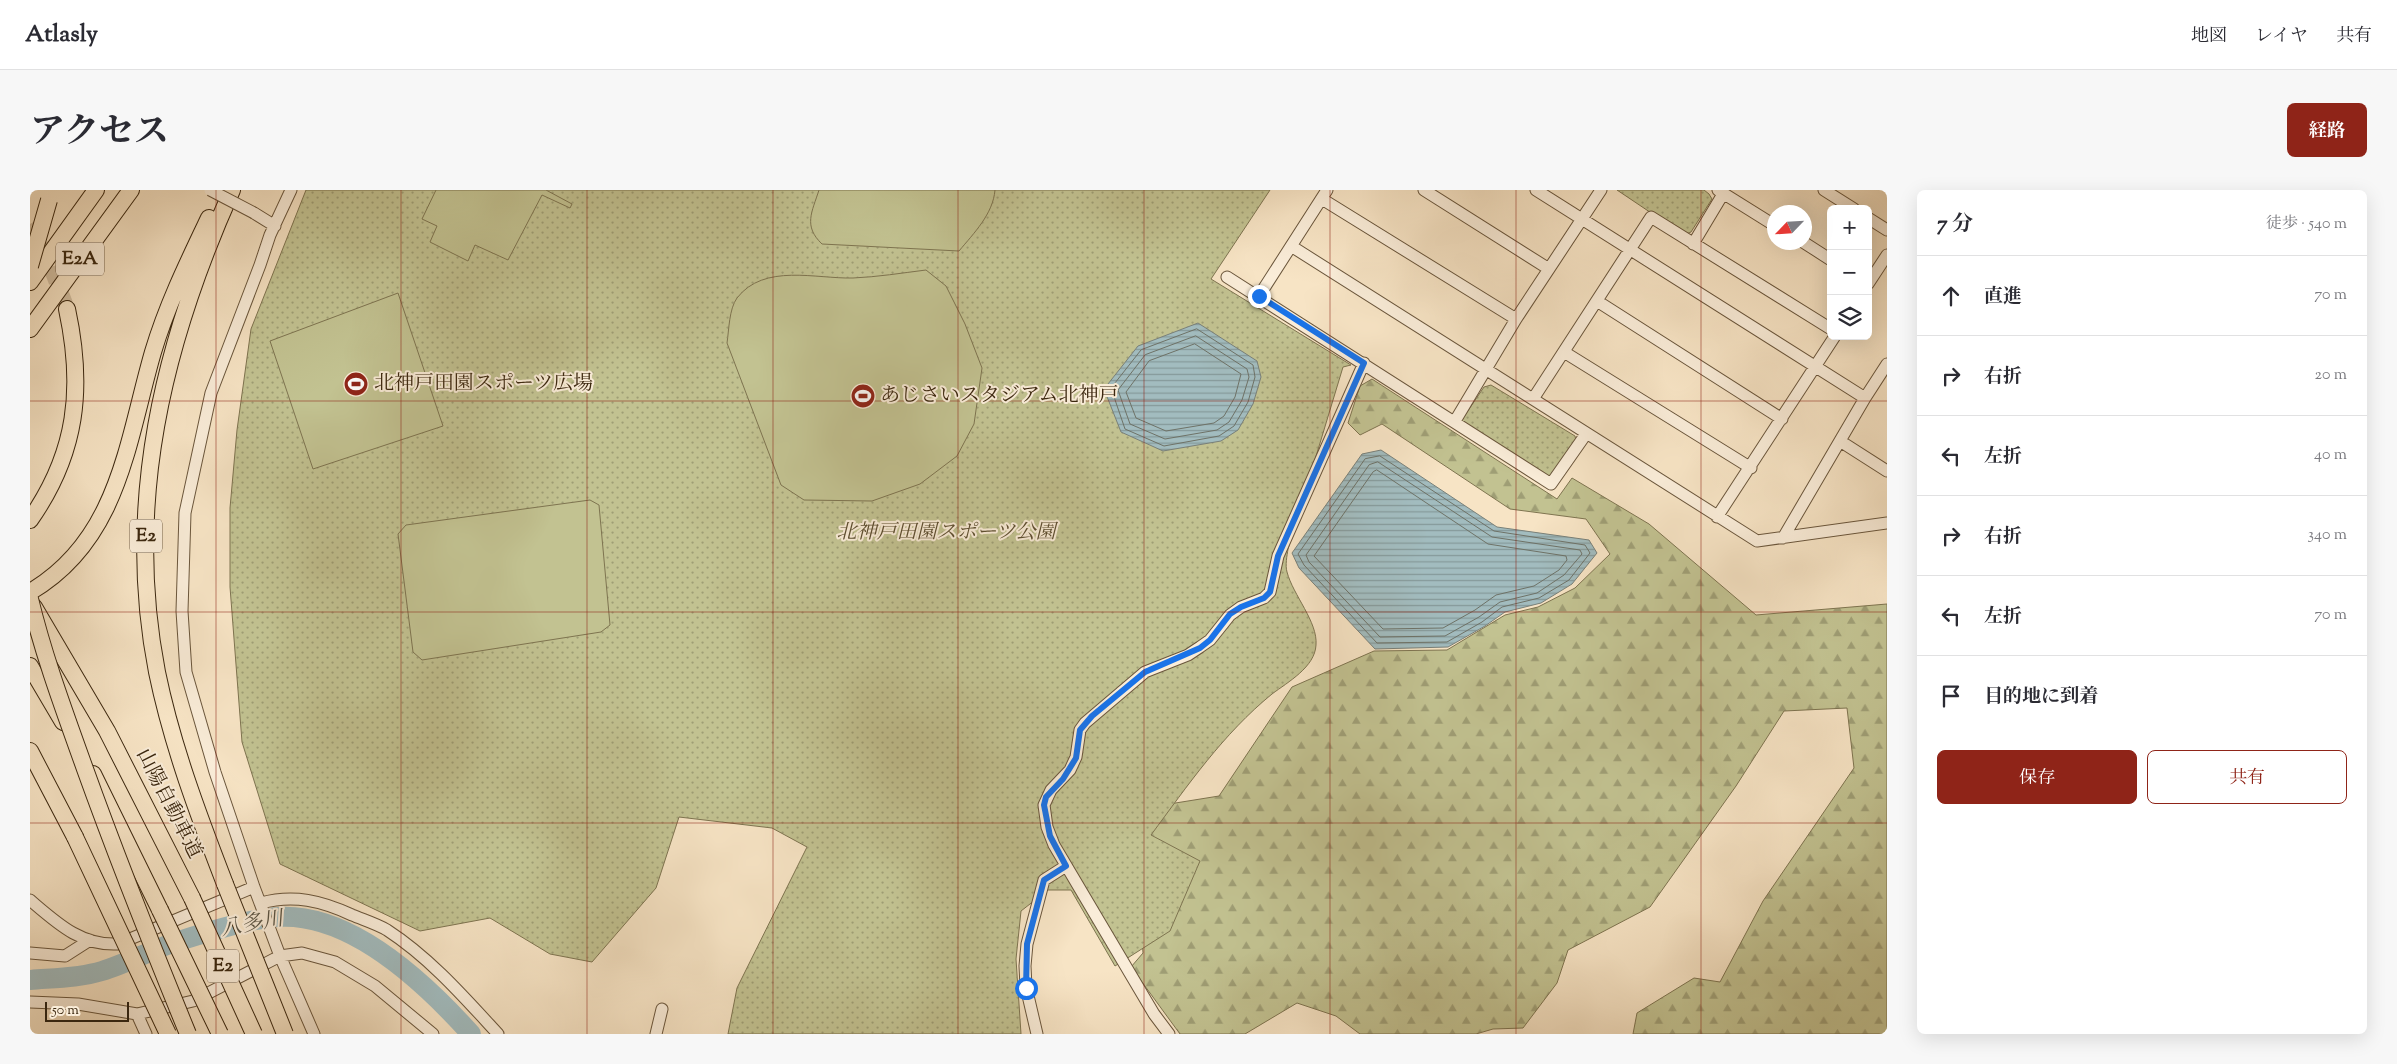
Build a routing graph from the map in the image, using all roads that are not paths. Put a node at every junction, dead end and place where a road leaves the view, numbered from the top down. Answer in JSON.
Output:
{"nodes":[{"id":1,"x":96,"y":190,"type":"edge"},
{"id":2,"x":130,"y":190,"type":"edge"},
{"id":3,"x":210,"y":190,"type":"edge"},
{"id":4,"x":224,"y":190,"type":"edge"},
{"id":5,"x":232,"y":190,"type":"edge"},
{"id":6,"x":291,"y":190,"type":"edge"},
{"id":7,"x":1424,"y":190,"type":"edge"},
{"id":8,"x":1536,"y":190,"type":"edge"},
{"id":9,"x":1601,"y":190,"type":"edge"},
{"id":10,"x":1824,"y":190,"type":"edge"},
{"id":11,"x":1721,"y":192,"type":"edge"},
{"id":12,"x":1324,"y":194,"type":"edge"},
{"id":13,"x":51,"y":195,"type":"edge"},
{"id":14,"x":1848,"y":205,"type":"edge"},
{"id":15,"x":1582,"y":219,"type":"junction"},
{"id":16,"x":1767,"y":221,"type":"edge"},
{"id":17,"x":1872,"y":221,"type":"edge"},
{"id":18,"x":276,"y":226,"type":"junction"},
{"id":19,"x":1887,"y":230,"type":"edge"},
{"id":20,"x":1693,"y":244,"type":"junction"},
{"id":21,"x":1291,"y":246,"type":"junction"},
{"id":22,"x":1812,"y":248,"type":"edge"},
{"id":23,"x":1630,"y":249,"type":"junction"},
{"id":24,"x":1887,"y":255,"type":"edge"},
{"id":25,"x":1827,"y":257,"type":"edge"},
{"id":26,"x":30,"y":266,"type":"edge"},
{"id":27,"x":1550,"y":269,"type":"junction"},
{"id":28,"x":1227,"y":277,"type":"dead end"},
{"id":29,"x":1872,"y":278,"type":"edge"},
{"id":30,"x":30,"y":282,"type":"edge"},
{"id":31,"x":1259,"y":296,"type":"junction"},
{"id":32,"x":1597,"y":301,"type":"junction"},
{"id":33,"x":67,"y":309,"type":"tunnel mouth"},
{"id":34,"x":1516,"y":319,"type":"junction"},
{"id":35,"x":1827,"y":327,"type":"edge"},
{"id":36,"x":30,"y":329,"type":"edge"},
{"id":37,"x":1832,"y":340,"type":"edge"},
{"id":38,"x":1564,"y":352,"type":"junction"},
{"id":39,"x":1364,"y":363,"type":"junction"},
{"id":40,"x":1887,"y":364,"type":"edge"},
{"id":41,"x":1815,"y":366,"type":"junction"},
{"id":42,"x":1487,"y":370,"type":"junction"},
{"id":43,"x":1865,"y":398,"type":"junction"},
{"id":44,"x":1533,"y":400,"type":"junction"},
{"id":45,"x":1782,"y":419,"type":"junction"},
{"id":46,"x":1455,"y":421,"type":"junction"},
{"id":47,"x":1586,"y":434,"type":"junction"},
{"id":48,"x":1840,"y":441,"type":"junction"},
{"id":49,"x":1751,"y":468,"type":"junction"},
{"id":50,"x":1887,"y":471,"type":"edge"},
{"id":51,"x":1718,"y":516,"type":"junction"},
{"id":52,"x":30,"y":520,"type":"edge"},
{"id":53,"x":1887,"y":523,"type":"edge"},
{"id":54,"x":1783,"y":538,"type":"junction"},
{"id":55,"x":30,"y":592,"type":"edge"},
{"id":56,"x":30,"y":600,"type":"edge"},
{"id":57,"x":30,"y":666,"type":"edge"},
{"id":58,"x":30,"y":751,"type":"edge"},
{"id":59,"x":1066,"y":866,"type":"junction"},
{"id":60,"x":254,"y":887,"type":"junction"},
{"id":61,"x":30,"y":900,"type":"edge"},
{"id":62,"x":261,"y":903,"type":"junction"},
{"id":63,"x":90,"y":940,"type":"junction"},
{"id":64,"x":30,"y":953,"type":"edge"},
{"id":65,"x":280,"y":956,"type":"junction"},
{"id":66,"x":30,"y":1002,"type":"edge"},
{"id":67,"x":662,"y":1009,"type":"dead end"},
{"id":68,"x":137,"y":1014,"type":"junction"},
{"id":69,"x":146,"y":1034,"type":"edge"},
{"id":70,"x":168,"y":1034,"type":"edge"},
{"id":71,"x":188,"y":1034,"type":"edge"},
{"id":72,"x":220,"y":1034,"type":"edge"},
{"id":73,"x":254,"y":1034,"type":"edge"},
{"id":74,"x":286,"y":1034,"type":"edge"},
{"id":75,"x":314,"y":1034,"type":"edge"},
{"id":76,"x":432,"y":1034,"type":"edge"},
{"id":77,"x":498,"y":1034,"type":"edge"},
{"id":78,"x":656,"y":1034,"type":"edge"},
{"id":79,"x":1037,"y":1034,"type":"edge"},
{"id":80,"x":1169,"y":1034,"type":"edge"}],
"edges":[{"from":1,"to":30,"type":"highway","number":"E2A"},
{"from":2,"to":36,"type":"highway","number":"E2A"},
{"from":3,"to":18,"type":"street","bridge":true},
{"from":4,"to":55,"type":"highway"},
{"from":5,"to":74,"type":"highway","number":"E2","bridge":true},
{"from":6,"to":18,"type":"street"},
{"from":7,"to":27,"type":"street"},
{"from":8,"to":15,"type":"street"},
{"from":9,"to":15,"type":"street"},
{"from":10,"to":14,"type":"street"},
{"from":11,"to":16,"type":"street"},
{"from":11,"to":20,"type":"street"},
{"from":12,"to":21,"type":"street"},
{"from":12,"to":34,"type":"street"},
{"from":13,"to":26,"type":"highway","bridge":true},
{"from":15,"to":23,"type":"street"},
{"from":15,"to":27,"type":"street"},
{"from":17,"to":19,"type":"street"},
{"from":18,"to":60,"type":"street"},
{"from":20,"to":23,"type":"street"},
{"from":20,"to":35,"type":"street"},
{"from":21,"to":31,"type":"street"},
{"from":21,"to":42,"type":"street"},
{"from":22,"to":25,"type":"street"},
{"from":23,"to":32,"type":"street"},
{"from":23,"to":41,"type":"street"},
{"from":24,"to":29,"type":"street"},
{"from":27,"to":34,"type":"street"},
{"from":28,"to":31,"type":"street"},
{"from":31,"to":39,"type":"street"},
{"from":32,"to":38,"type":"street"},
{"from":32,"to":45,"type":"street"},
{"from":33,"to":52,"type":"highway"},
{"from":34,"to":42,"type":"street"},
{"from":37,"to":41,"type":"street"},
{"from":38,"to":44,"type":"street"},
{"from":38,"to":49,"type":"street"},
{"from":39,"to":46,"type":"street"},
{"from":39,"to":59,"type":"street"},
{"from":40,"to":43,"type":"street"},
{"from":41,"to":43,"type":"street"},
{"from":41,"to":45,"type":"street"},
{"from":42,"to":44,"type":"street"},
{"from":42,"to":46,"type":"street"},
{"from":43,"to":48,"type":"street"},
{"from":44,"to":47,"type":"street"},
{"from":45,"to":49,"type":"street"},
{"from":46,"to":47,"type":"street"},
{"from":47,"to":51,"type":"street"},
{"from":48,"to":50,"type":"street"},
{"from":48,"to":54,"type":"street"},
{"from":49,"to":51,"type":"street"},
{"from":51,"to":54,"type":"street"},
{"from":53,"to":54,"type":"street"},
{"from":56,"to":71,"type":"highway","number":"E2","bridge":true},
{"from":56,"to":73,"type":"highway","name":"山陽自動車道","number":"E2","bridge":true},
{"from":57,"to":72,"type":"highway","number":"E2","bridge":true},
{"from":58,"to":70,"type":"highway","bridge":true},
{"from":59,"to":79,"type":"street"},
{"from":59,"to":80,"type":"street"},
{"from":60,"to":62,"type":"street"},
{"from":60,"to":63,"type":"street"},
{"from":61,"to":63,"type":"street"},
{"from":62,"to":65,"type":"street"},
{"from":62,"to":77,"type":"street"},
{"from":63,"to":64,"type":"street"},
{"from":65,"to":68,"type":"street"},
{"from":65,"to":75,"type":"street"},
{"from":65,"to":76,"type":"street"},
{"from":66,"to":68,"type":"street"},
{"from":67,"to":78,"type":"street"},
{"from":68,"to":69,"type":"street"}]}
